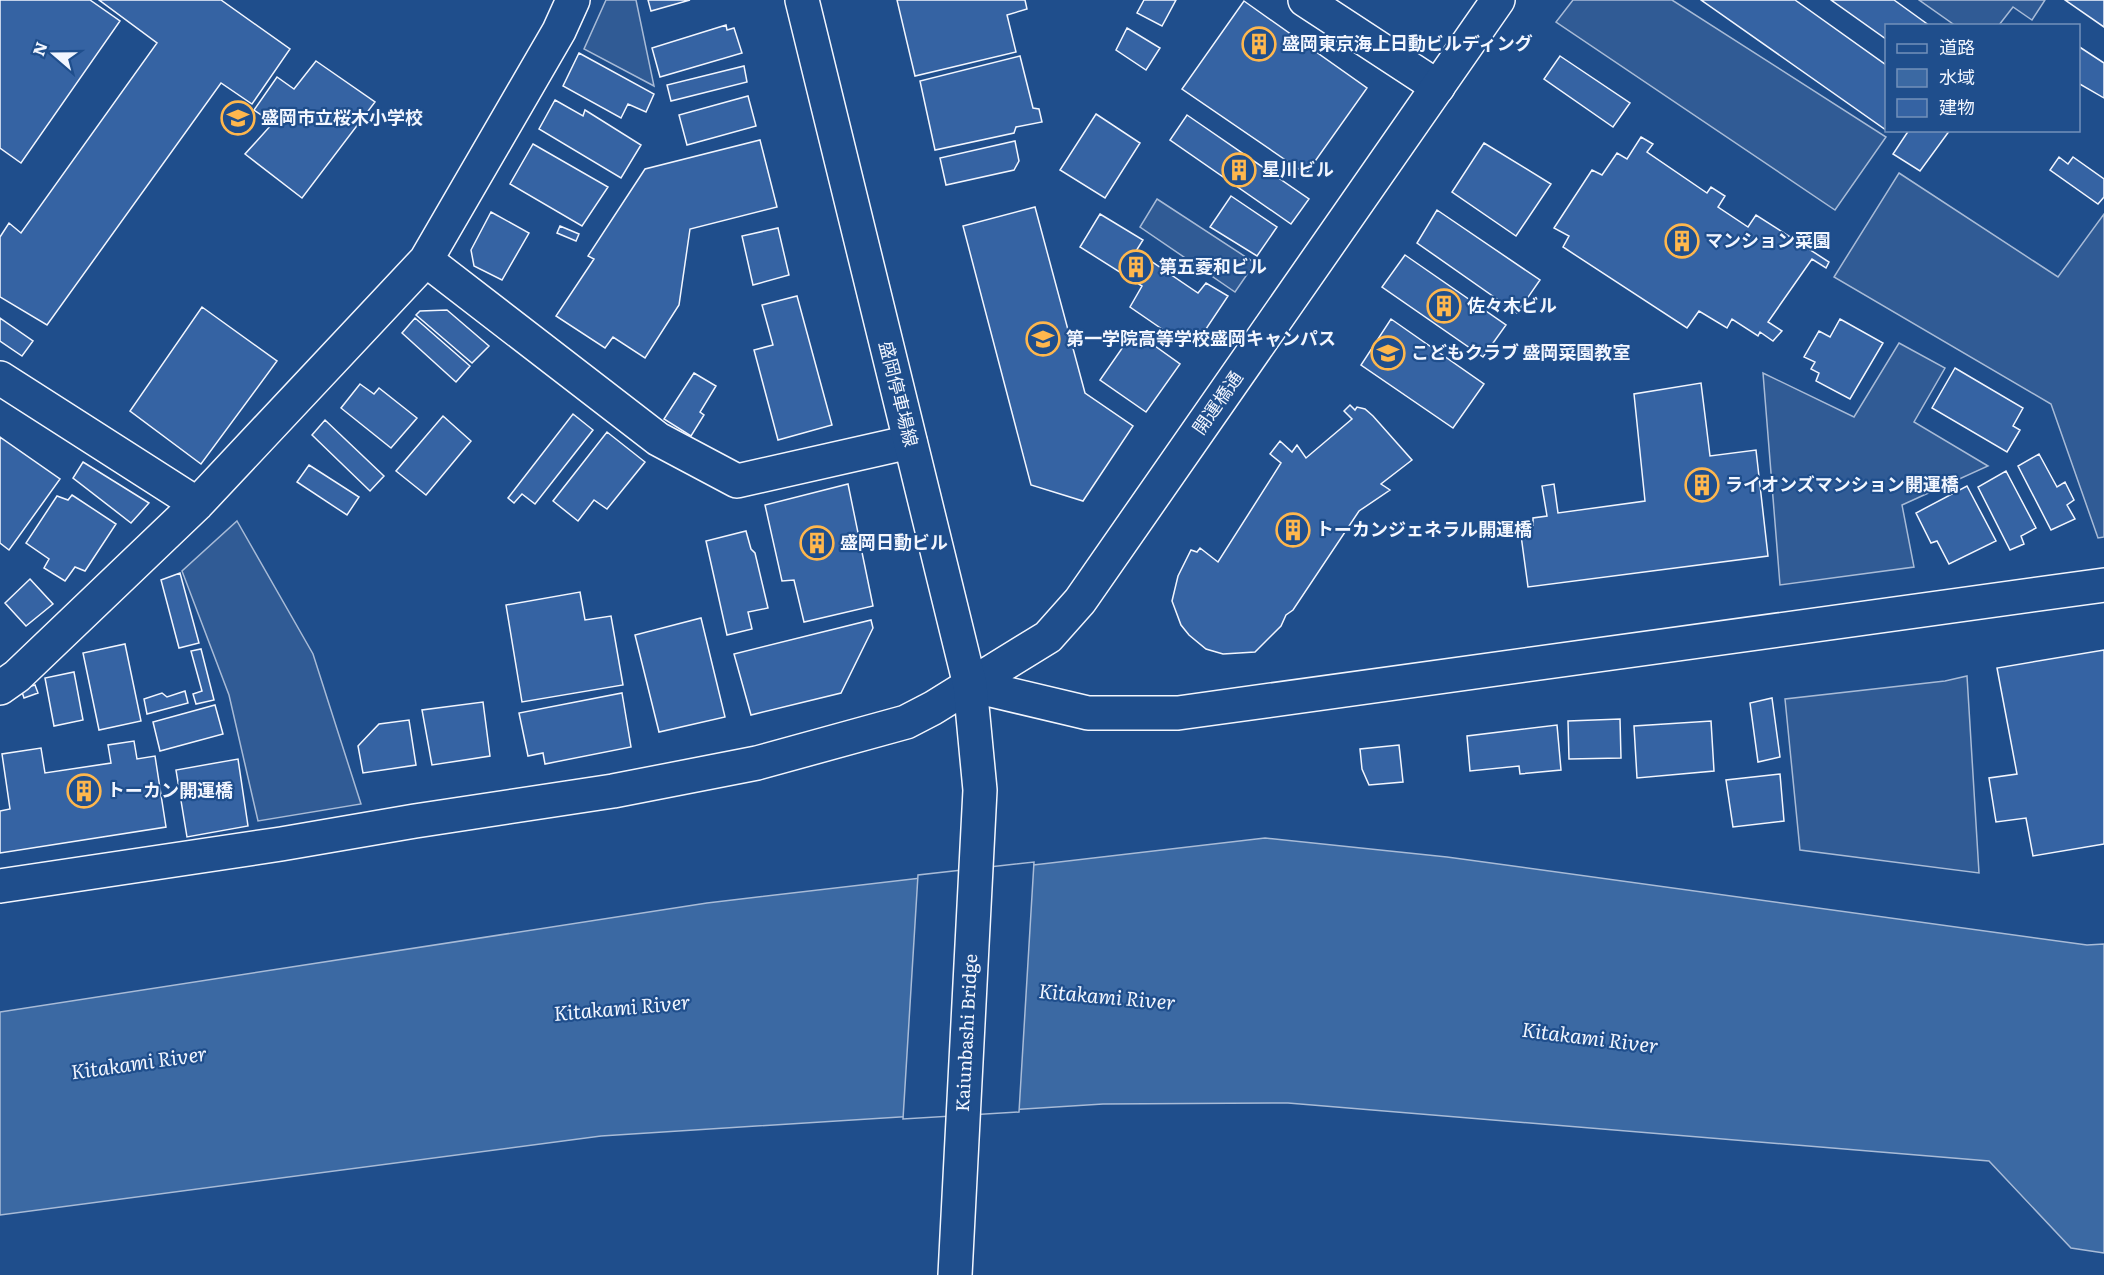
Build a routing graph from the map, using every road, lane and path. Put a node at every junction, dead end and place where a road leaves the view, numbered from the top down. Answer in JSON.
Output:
{"nodes":[{"id":1,"x":573,"y":0,"type":"edge"},
{"id":2,"x":802,"y":0,"type":"edge"},
{"id":3,"x":1305,"y":0,"type":"edge"},
{"id":4,"x":1498,"y":0,"type":"edge"},
{"id":5,"x":1438,"y":87,"type":"junction"},
{"id":6,"x":426,"y":260,"type":"junction"},
{"id":7,"x":0,"y":378,"type":"edge"},
{"id":8,"x":910,"y":442,"type":"junction"},
{"id":9,"x":197,"y":504,"type":"junction"},
{"id":10,"x":2104,"y":585,"type":"edge"},
{"id":11,"x":970,"y":685,"type":"junction"},
{"id":12,"x":0,"y":688,"type":"edge"},
{"id":13,"x":980,"y":790,"type":"joint"},
{"id":14,"x":0,"y":886,"type":"edge"},
{"id":15,"x":955,"y":1275,"type":"edge"}],
"edges":[{"from":1,"to":6,"type":"street"},
{"from":2,"to":8,"type":"street","name":"盛岡停車場線"},
{"from":3,"to":5,"type":"street"},
{"from":4,"to":5,"type":"street","name":"開運橋通"},
{"from":5,"to":11,"type":"street","name":"開運橋通"},
{"from":6,"to":8,"type":"street"},
{"from":6,"to":9,"type":"street"},
{"from":7,"to":9,"type":"street"},
{"from":8,"to":11,"type":"street","name":"盛岡停車場線"},
{"from":9,"to":12,"type":"street"},
{"from":10,"to":11,"type":"street"},
{"from":11,"to":13,"type":"street","name":"盛岡停車場線"},
{"from":11,"to":14,"type":"street","name":"開運橋通"},
{"from":13,"to":15,"type":"street","name":"Kaiunbashi Bridge"}]}
